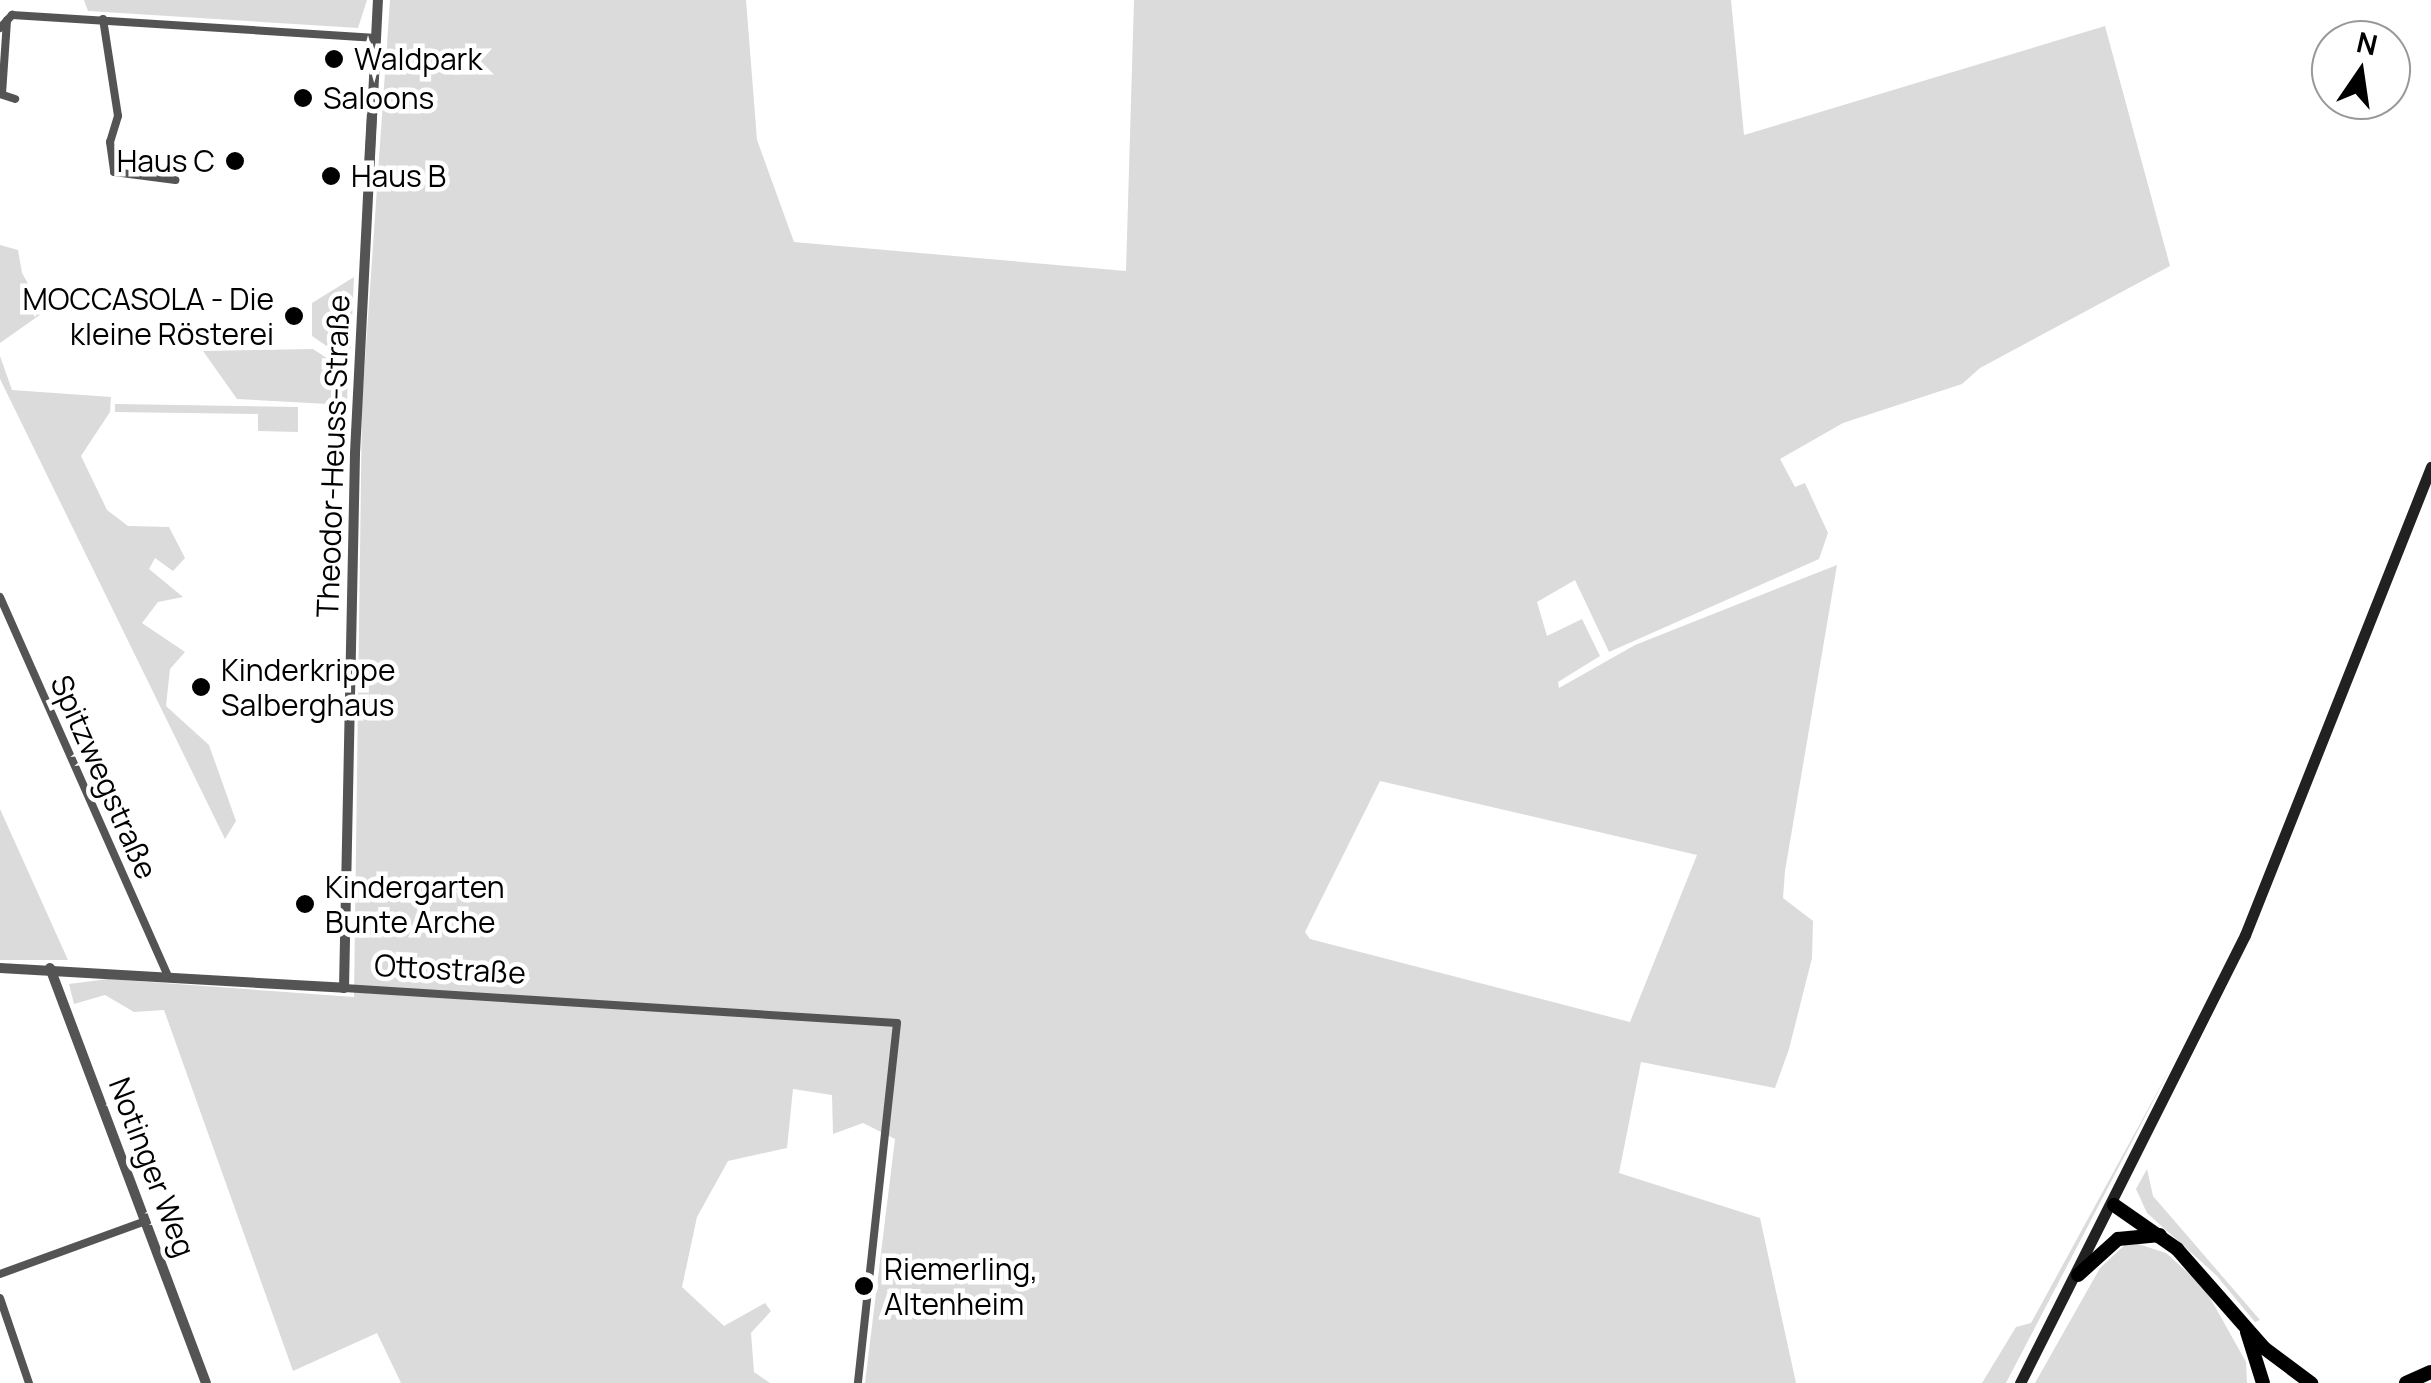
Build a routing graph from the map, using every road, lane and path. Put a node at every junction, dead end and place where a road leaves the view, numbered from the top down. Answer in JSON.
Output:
{"nodes":[{"id":1,"x":378,"y":0,"type":"edge"},
{"id":2,"x":103,"y":19,"type":"junction"},
{"id":3,"x":3,"y":24,"type":"edge"},
{"id":4,"x":376,"y":38,"type":"junction"},
{"id":5,"x":1,"y":94,"type":"edge"},
{"id":6,"x":15,"y":100,"type":"dead end"},
{"id":7,"x":176,"y":180,"type":"dead end"},
{"id":8,"x":2431,"y":467,"type":"edge"},
{"id":9,"x":0,"y":597,"type":"edge"},
{"id":10,"x":0,"y":968,"type":"edge"},
{"id":11,"x":50,"y":968,"type":"junction"},
{"id":12,"x":167,"y":974,"type":"junction"},
{"id":13,"x":344,"y":988,"type":"junction"},
{"id":14,"x":2114,"y":1205,"type":"junction"},
{"id":15,"x":146,"y":1220,"type":"junction"},
{"id":16,"x":2160,"y":1236,"type":"junction"},
{"id":17,"x":0,"y":1274,"type":"edge"},
{"id":18,"x":2078,"y":1275,"type":"junction"},
{"id":19,"x":0,"y":1298,"type":"edge"},
{"id":20,"x":2244,"y":1322,"type":"junction"},
{"id":21,"x":2431,"y":1372,"type":"edge"},
{"id":22,"x":30,"y":1383,"type":"edge"},
{"id":23,"x":206,"y":1383,"type":"edge"},
{"id":24,"x":858,"y":1383,"type":"edge"},
{"id":25,"x":2020,"y":1383,"type":"edge"},
{"id":26,"x":2264,"y":1383,"type":"edge"},
{"id":27,"x":2311,"y":1383,"type":"edge"},
{"id":28,"x":2406,"y":1383,"type":"edge"}],
"edges":[{"from":1,"to":4,"type":"street","name":"Theodor-Heuss-Straße"},
{"from":2,"to":3,"type":"street"},
{"from":2,"to":4,"type":"street"},
{"from":2,"to":7,"type":"street"},
{"from":3,"to":5,"type":"street"},
{"from":4,"to":13,"type":"street","name":"Theodor-Heuss-Straße"},
{"from":5,"to":6,"type":"street"},
{"from":8,"to":14,"type":"main road"},
{"from":9,"to":12,"type":"street","name":"Spitzwegstraße"},
{"from":10,"to":11,"type":"street","name":"Ottostraße"},
{"from":11,"to":12,"type":"street","name":"Ottostraße"},
{"from":11,"to":15,"type":"street","name":"Notinger Weg"},
{"from":12,"to":13,"type":"street","name":"Ottostraße"},
{"from":13,"to":24,"type":"street","name":"Ottostraße"},
{"from":14,"to":16,"type":"highway"},
{"from":14,"to":18,"type":"main road"},
{"from":15,"to":17,"type":"street"},
{"from":15,"to":23,"type":"street","name":"Notinger Weg"},
{"from":16,"to":18,"type":"highway"},
{"from":16,"to":20,"type":"highway"},
{"from":18,"to":25,"type":"main road"},
{"from":19,"to":22,"type":"street"},
{"from":20,"to":26,"type":"highway"},
{"from":20,"to":27,"type":"highway"},
{"from":21,"to":28,"type":"highway"}]}
